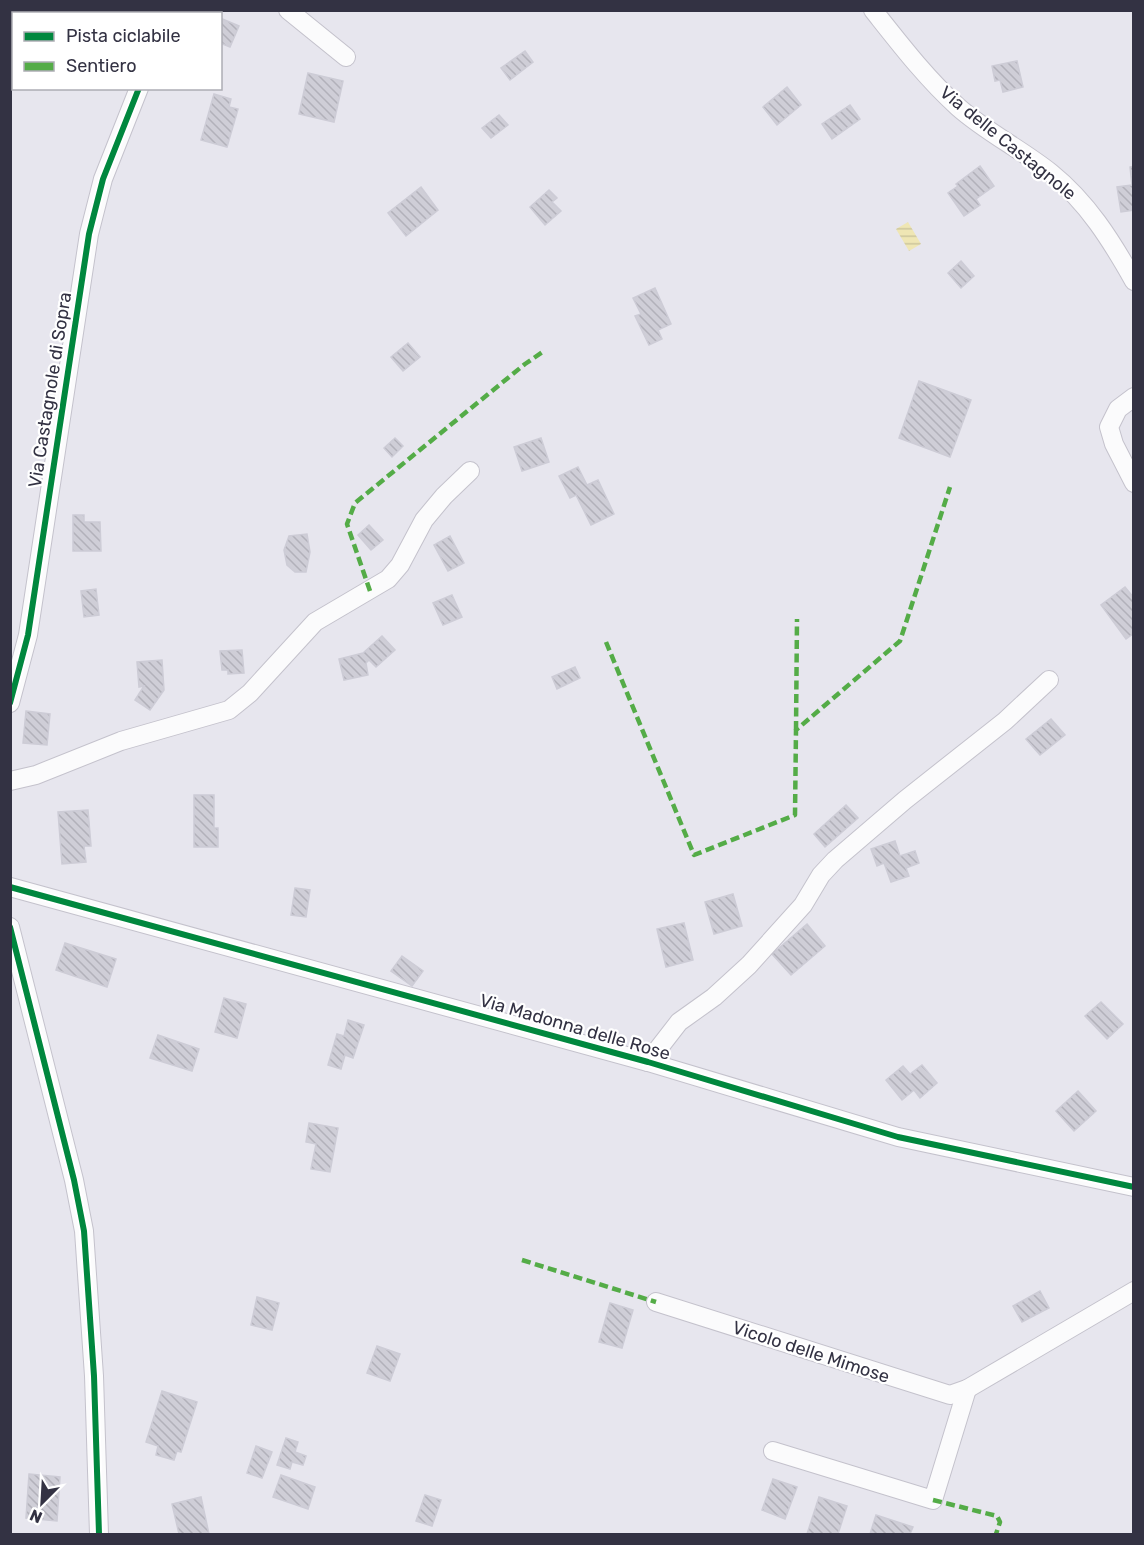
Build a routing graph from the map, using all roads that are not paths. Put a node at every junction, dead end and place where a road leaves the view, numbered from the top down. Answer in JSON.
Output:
{"nodes":[{"id":1,"x":288,"y":10,"type":"edge"},
{"id":2,"x":873,"y":10,"type":"edge"},
{"id":3,"x":346,"y":57,"type":"dead end"},
{"id":4,"x":138,"y":90,"type":"edge"},
{"id":5,"x":1134,"y":281,"type":"edge"},
{"id":6,"x":1134,"y":397,"type":"edge"},
{"id":7,"x":470,"y":471,"type":"dead end"},
{"id":8,"x":1134,"y":483,"type":"edge"},
{"id":9,"x":1049,"y":680,"type":"dead end"},
{"id":10,"x":10,"y":703,"type":"edge"},
{"id":11,"x":10,"y":781,"type":"edge"},
{"id":12,"x":10,"y":887,"type":"edge"},
{"id":13,"x":10,"y":927,"type":"edge"},
{"id":14,"x":648,"y":1062,"type":"junction"},
{"id":15,"x":1134,"y":1187,"type":"edge"},
{"id":16,"x":1134,"y":1291,"type":"edge"},
{"id":17,"x":656,"y":1302,"type":"dead end"},
{"id":18,"x":967,"y":1389,"type":"junction"},
{"id":19,"x":772,"y":1451,"type":"dead end"},
{"id":20,"x":99,"y":1534,"type":"edge"}],
"edges":[{"from":1,"to":3,"type":"street"},
{"from":2,"to":5,"type":"street","name":"Via delle Castagnole"},
{"from":4,"to":10,"type":"street","name":"Via Castagnole di Sopra"},
{"from":6,"to":8,"type":"street"},
{"from":7,"to":11,"type":"street"},
{"from":9,"to":14,"type":"street"},
{"from":12,"to":14,"type":"street","name":"Via Madonna delle Rose"},
{"from":13,"to":20,"type":"street"},
{"from":14,"to":15,"type":"street","name":"Via Madonna delle Rose"},
{"from":16,"to":18,"type":"street","name":"Vicolo delle Mimose"},
{"from":17,"to":18,"type":"street","name":"Vicolo delle Mimose"},
{"from":18,"to":19,"type":"street"}]}
